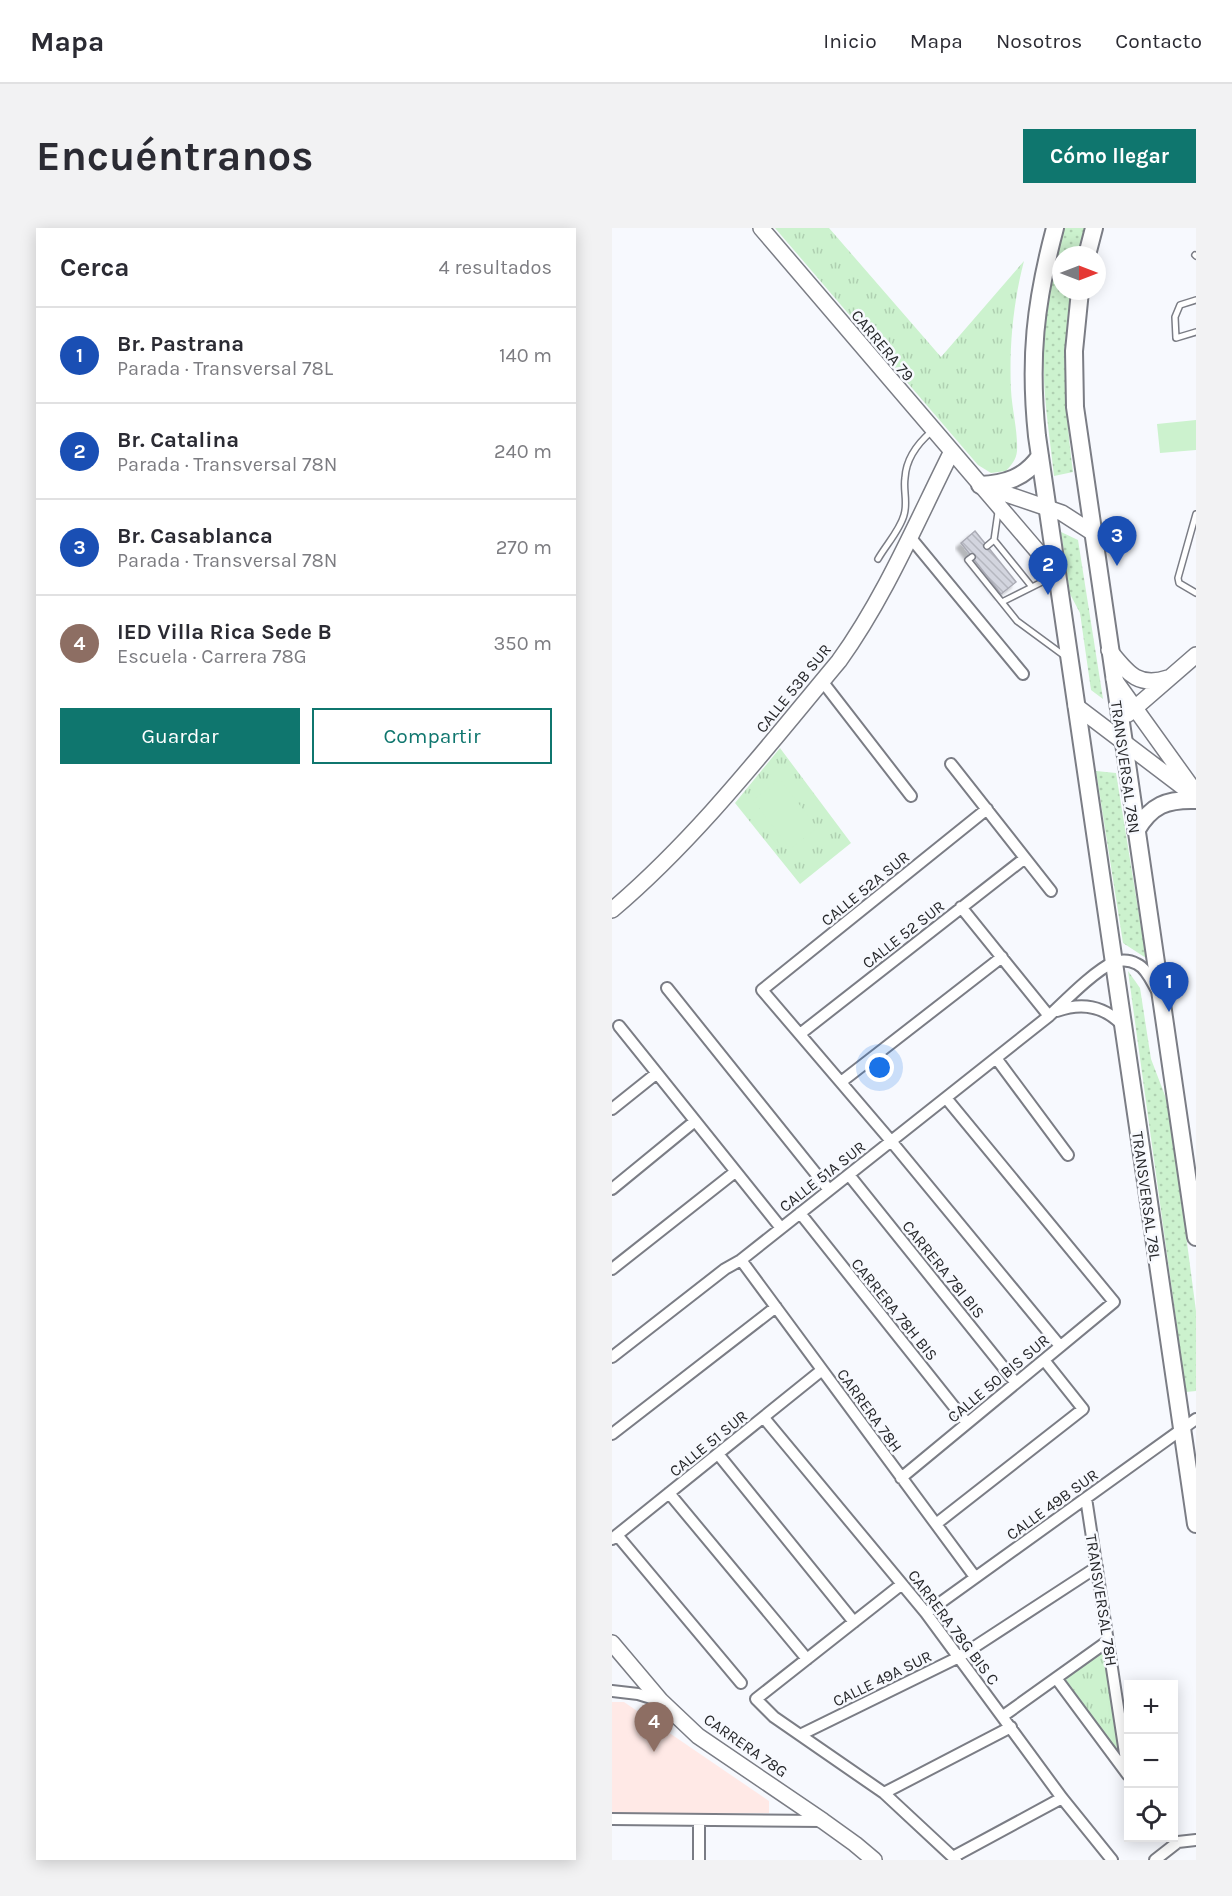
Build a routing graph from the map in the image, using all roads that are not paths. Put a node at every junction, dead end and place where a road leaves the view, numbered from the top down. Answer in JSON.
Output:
{"nodes":[{"id":1,"x":761,"y":228,"type":"edge"},
{"id":2,"x":1054,"y":228,"type":"edge"},
{"id":3,"x":1094,"y":228,"type":"edge"},
{"id":4,"x":1089,"y":246,"type":"edge"},
{"id":5,"x":1079,"y":300,"type":"edge"},
{"id":6,"x":1196,"y":300,"type":"edge"},
{"id":7,"x":1196,"y":332,"type":"edge"},
{"id":8,"x":933,"y":431,"type":"junction"},
{"id":9,"x":951,"y":453,"type":"junction"},
{"id":10,"x":1040,"y":456,"type":"junction"},
{"id":11,"x":980,"y":485,"type":"junction"},
{"id":12,"x":999,"y":507,"type":"junction"},
{"id":13,"x":1047,"y":507,"type":"junction"},
{"id":14,"x":1196,"y":514,"type":"edge"},
{"id":15,"x":1092,"y":533,"type":"junction"},
{"id":16,"x":909,"y":537,"type":"junction"},
{"id":17,"x":994,"y":540,"type":"junction"},
{"id":18,"x":987,"y":546,"type":"dead end"},
{"id":19,"x":972,"y":557,"type":"dead end"},
{"id":20,"x":878,"y":558,"type":"dead end"},
{"id":21,"x":1057,"y":574,"type":"junction"},
{"id":22,"x":1032,"y":587,"type":"junction"},
{"id":23,"x":1196,"y":592,"type":"edge"},
{"id":24,"x":1002,"y":602,"type":"junction"},
{"id":25,"x":1109,"y":650,"type":"junction"},
{"id":26,"x":1196,"y":655,"type":"edge"},
{"id":27,"x":1069,"y":660,"type":"junction"},
{"id":28,"x":1023,"y":674,"type":"dead end"},
{"id":29,"x":1171,"y":677,"type":"junction"},
{"id":30,"x":1113,"y":678,"type":"junction"},
{"id":31,"x":822,"y":681,"type":"junction"},
{"id":32,"x":1076,"y":706,"type":"junction"},
{"id":33,"x":1135,"y":708,"type":"junction"},
{"id":34,"x":1120,"y":721,"type":"junction"},
{"id":35,"x":1123,"y":741,"type":"junction"},
{"id":36,"x":951,"y":764,"type":"dead end"},
{"id":37,"x":911,"y":796,"type":"dead end"},
{"id":38,"x":1196,"y":797,"type":"edge"},
{"id":39,"x":987,"y":809,"type":"junction"},
{"id":40,"x":1136,"y":831,"type":"junction"},
{"id":41,"x":1025,"y":858,"type":"junction"},
{"id":42,"x":1051,"y":891,"type":"dead end"},
{"id":43,"x":961,"y":907,"type":"junction"},
{"id":44,"x":612,"y":910,"type":"edge"},
{"id":45,"x":1002,"y":957,"type":"junction"},
{"id":46,"x":1113,"y":963,"type":"junction"},
{"id":47,"x":667,"y":988,"type":"dead end"},
{"id":48,"x":1161,"y":1000,"type":"junction"},
{"id":49,"x":1049,"y":1016,"type":"junction"},
{"id":50,"x":619,"y":1026,"type":"dead end"},
{"id":51,"x":1122,"y":1026,"type":"junction"},
{"id":52,"x":800,"y":1034,"type":"junction"},
{"id":53,"x":996,"y":1058,"type":"junction"},
{"id":54,"x":657,"y":1073,"type":"junction"},
{"id":55,"x":841,"y":1082,"type":"junction"},
{"id":56,"x":946,"y":1098,"type":"junction"},
{"id":57,"x":612,"y":1109,"type":"edge"},
{"id":58,"x":695,"y":1121,"type":"junction"},
{"id":59,"x":891,"y":1141,"type":"junction"},
{"id":60,"x":1068,"y":1155,"type":"dead end"},
{"id":61,"x":735,"y":1172,"type":"junction"},
{"id":62,"x":849,"y":1175,"type":"junction"},
{"id":63,"x":612,"y":1189,"type":"edge"},
{"id":64,"x":829,"y":1190,"type":"junction"},
{"id":65,"x":800,"y":1213,"type":"junction"},
{"id":66,"x":781,"y":1228,"type":"junction"},
{"id":67,"x":1196,"y":1237,"type":"edge"},
{"id":68,"x":741,"y":1260,"type":"junction"},
{"id":69,"x":612,"y":1269,"type":"edge"},
{"id":70,"x":776,"y":1307,"type":"junction"},
{"id":71,"x":1060,"y":1346,"type":"junction"},
{"id":72,"x":612,"y":1357,"type":"edge"},
{"id":73,"x":1044,"y":1360,"type":"junction"},
{"id":74,"x":822,"y":1370,"type":"junction"},
{"id":75,"x":1016,"y":1383,"type":"junction"},
{"id":76,"x":764,"y":1418,"type":"junction"},
{"id":77,"x":1196,"y":1419,"type":"edge"},
{"id":78,"x":967,"y":1423,"type":"junction"},
{"id":79,"x":1181,"y":1429,"type":"junction"},
{"id":80,"x":612,"y":1434,"type":"edge"},
{"id":81,"x":718,"y":1454,"type":"junction"},
{"id":82,"x":902,"y":1478,"type":"junction"},
{"id":83,"x":669,"y":1493,"type":"junction"},
{"id":84,"x":1086,"y":1498,"type":"junction"},
{"id":85,"x":936,"y":1524,"type":"junction"},
{"id":86,"x":1196,"y":1524,"type":"edge"},
{"id":87,"x":615,"y":1537,"type":"edge"},
{"id":88,"x":1097,"y":1567,"type":"junction"},
{"id":89,"x":975,"y":1578,"type":"junction"},
{"id":90,"x":902,"y":1584,"type":"junction"},
{"id":91,"x":926,"y":1613,"type":"junction"},
{"id":92,"x":854,"y":1622,"type":"junction"},
{"id":93,"x":1108,"y":1641,"type":"junction"},
{"id":94,"x":612,"y":1643,"type":"edge"},
{"id":95,"x":959,"y":1657,"type":"junction"},
{"id":96,"x":807,"y":1659,"type":"junction"},
{"id":97,"x":1056,"y":1678,"type":"junction"},
{"id":98,"x":741,"y":1683,"type":"dead end"},
{"id":99,"x":612,"y":1691,"type":"edge"},
{"id":100,"x":1123,"y":1697,"type":"edge"},
{"id":101,"x":661,"y":1701,"type":"junction"},
{"id":102,"x":1002,"y":1716,"type":"junction"},
{"id":103,"x":1011,"y":1726,"type":"junction"},
{"id":104,"x":1125,"y":1734,"type":"edge"},
{"id":105,"x":800,"y":1735,"type":"junction"},
{"id":106,"x":1124,"y":1769,"type":"edge"},
{"id":107,"x":884,"y":1793,"type":"junction"},
{"id":108,"x":1062,"y":1798,"type":"junction"},
{"id":109,"x":612,"y":1819,"type":"edge"},
{"id":110,"x":699,"y":1820,"type":"junction"},
{"id":111,"x":823,"y":1821,"type":"junction"},
{"id":112,"x":1178,"y":1839,"type":"edge"},
{"id":113,"x":1196,"y":1840,"type":"edge"},
{"id":114,"x":1173,"y":1842,"type":"edge"},
{"id":115,"x":954,"y":1858,"type":"edge"},
{"id":116,"x":699,"y":1860,"type":"edge"},
{"id":117,"x":874,"y":1860,"type":"edge"},
{"id":118,"x":1112,"y":1860,"type":"edge"},
{"id":119,"x":1155,"y":1860,"type":"edge"}],
"edges":[{"from":1,"to":8,"type":"street","name":"CARRERA 79"},
{"from":2,"to":10,"type":"main road"},
{"from":3,"to":4,"type":"main road"},
{"from":5,"to":15,"type":"main road","name":"TRANSVERSAL 78N"},
{"from":6,"to":7,"type":"lane"},
{"from":8,"to":9,"type":"street","name":"CARRERA 79"},
{"from":8,"to":20,"type":"lane"},
{"from":9,"to":11,"type":"street","name":"CARRERA 79"},
{"from":9,"to":16,"type":"street","name":"CALLE 53B SUR"},
{"from":10,"to":11,"type":"main road"},
{"from":10,"to":13,"type":"main road"},
{"from":11,"to":12,"type":"street","name":"CARRERA 79"},
{"from":11,"to":13,"type":"street","name":"CARRERA 79"},
{"from":12,"to":17,"type":"lane"},
{"from":12,"to":21,"type":"street","name":"CARRERA 79"},
{"from":13,"to":15,"type":"street","name":"CARRERA 79"},
{"from":13,"to":21,"type":"main road"},
{"from":14,"to":23,"type":"lane"},
{"from":15,"to":25,"type":"main road","name":"TRANSVERSAL 78N"},
{"from":16,"to":28,"type":"street"},
{"from":16,"to":31,"type":"street","name":"CALLE 53B SUR"},
{"from":17,"to":18,"type":"lane"},
{"from":17,"to":22,"type":"lane"},
{"from":19,"to":24,"type":"lane"},
{"from":21,"to":22,"type":"lane"},
{"from":21,"to":27,"type":"main road"},
{"from":22,"to":24,"type":"lane"},
{"from":24,"to":27,"type":"lane"},
{"from":25,"to":29,"type":"street"},
{"from":25,"to":30,"type":"main road","name":"TRANSVERSAL 78N"},
{"from":26,"to":29,"type":"street"},
{"from":27,"to":32,"type":"main road"},
{"from":29,"to":33,"type":"street"},
{"from":30,"to":33,"type":"street"},
{"from":30,"to":34,"type":"main road","name":"TRANSVERSAL 78N"},
{"from":31,"to":37,"type":"street"},
{"from":31,"to":44,"type":"street","name":"CALLE 53B SUR"},
{"from":32,"to":35,"type":"street"},
{"from":32,"to":46,"type":"main road"},
{"from":33,"to":34,"type":"street"},
{"from":33,"to":38,"type":"street"},
{"from":34,"to":35,"type":"main road","name":"TRANSVERSAL 78N"},
{"from":35,"to":38,"type":"street"},
{"from":35,"to":40,"type":"main road","name":"TRANSVERSAL 78N"},
{"from":36,"to":39,"type":"street"},
{"from":38,"to":40,"type":"main road"},
{"from":39,"to":41,"type":"street"},
{"from":39,"to":52,"type":"street","name":"CALLE 52A SUR"},
{"from":40,"to":48,"type":"main road","name":"TRANSVERSAL 78N"},
{"from":41,"to":42,"type":"street"},
{"from":41,"to":43,"type":"street","name":"CALLE 52 SUR"},
{"from":43,"to":45,"type":"street"},
{"from":43,"to":52,"type":"street","name":"CALLE 52 SUR"},
{"from":45,"to":49,"type":"street"},
{"from":45,"to":55,"type":"street"},
{"from":46,"to":48,"type":"street"},
{"from":46,"to":49,"type":"street","name":"CALLE 51A SUR"},
{"from":46,"to":51,"type":"main road","name":"TRANSVERSAL 78L"},
{"from":47,"to":64,"type":"street"},
{"from":48,"to":67,"type":"main road"},
{"from":49,"to":51,"type":"street","name":"CALLE 51A SUR"},
{"from":49,"to":53,"type":"street","name":"CALLE 51A SUR"},
{"from":50,"to":54,"type":"street"},
{"from":51,"to":79,"type":"main road","name":"TRANSVERSAL 78L"},
{"from":52,"to":55,"type":"street"},
{"from":53,"to":56,"type":"street","name":"CALLE 51A SUR"},
{"from":53,"to":60,"type":"street"},
{"from":54,"to":57,"type":"street"},
{"from":54,"to":58,"type":"street"},
{"from":55,"to":59,"type":"street"},
{"from":56,"to":59,"type":"street","name":"CALLE 51A SUR"},
{"from":56,"to":71,"type":"street","name":"CALLE 50 BIS SUR"},
{"from":58,"to":61,"type":"street"},
{"from":58,"to":63,"type":"street"},
{"from":59,"to":62,"type":"street","name":"CALLE 51A SUR"},
{"from":59,"to":71,"type":"street"},
{"from":61,"to":66,"type":"street"},
{"from":61,"to":69,"type":"street"},
{"from":62,"to":64,"type":"street","name":"CALLE 51A SUR"},
{"from":62,"to":75,"type":"street","name":"CARRERA 78I BIS"},
{"from":64,"to":65,"type":"street","name":"CALLE 51A SUR"},
{"from":65,"to":66,"type":"street","name":"CALLE 51A SUR"},
{"from":65,"to":78,"type":"street","name":"CARRERA 78H BIS"},
{"from":66,"to":68,"type":"street","name":"CALLE 51A SUR"},
{"from":68,"to":70,"type":"street","name":"CARRERA 78H"},
{"from":68,"to":72,"type":"street","name":"CALLE 51A SUR"},
{"from":70,"to":74,"type":"street","name":"CARRERA 78H"},
{"from":70,"to":80,"type":"street"},
{"from":71,"to":73,"type":"street","name":"CALLE 50 BIS SUR"},
{"from":73,"to":75,"type":"street","name":"CALLE 50 BIS SUR"},
{"from":73,"to":85,"type":"street"},
{"from":74,"to":76,"type":"street","name":"CALLE 51 SUR"},
{"from":74,"to":82,"type":"street","name":"CARRERA 78H"},
{"from":75,"to":78,"type":"street","name":"CALLE 50 BIS SUR"},
{"from":76,"to":81,"type":"street","name":"CALLE 51 SUR"},
{"from":76,"to":90,"type":"street","name":"CARRERA 78G BIS C"},
{"from":77,"to":79,"type":"street","name":"CALLE 49B SUR"},
{"from":78,"to":82,"type":"street","name":"CALLE 50 BIS SUR"},
{"from":79,"to":84,"type":"street","name":"CALLE 49B SUR"},
{"from":79,"to":86,"type":"main road"},
{"from":81,"to":83,"type":"street","name":"CALLE 51 SUR"},
{"from":81,"to":92,"type":"street"},
{"from":82,"to":85,"type":"street","name":"CARRERA 78H"},
{"from":83,"to":87,"type":"street","name":"CALLE 51 SUR"},
{"from":83,"to":96,"type":"street"},
{"from":84,"to":88,"type":"street","name":"TRANSVERSAL 78H"},
{"from":84,"to":89,"type":"street","name":"CALLE 49B SUR"},
{"from":85,"to":89,"type":"street","name":"CARRERA 78H"},
{"from":87,"to":98,"type":"street"},
{"from":88,"to":93,"type":"street","name":"TRANSVERSAL 78H"},
{"from":88,"to":95,"type":"street","name":"CALLE 49A SUR"},
{"from":89,"to":91,"type":"street","name":"CALLE 49B SUR"},
{"from":90,"to":91,"type":"street","name":"CARRERA 78G BIS C"},
{"from":90,"to":92,"type":"street"},
{"from":91,"to":95,"type":"street","name":"CARRERA 78G BIS C"},
{"from":92,"to":96,"type":"street"},
{"from":93,"to":97,"type":"street"},
{"from":93,"to":100,"type":"street","name":"TRANSVERSAL 78H"},
{"from":94,"to":101,"type":"street","name":"CARRERA 78G"},
{"from":95,"to":102,"type":"street","name":"CARRERA 78G BIS C"},
{"from":95,"to":105,"type":"street","name":"CALLE 49A SUR"},
{"from":96,"to":105,"type":"street"},
{"from":97,"to":102,"type":"street"},
{"from":97,"to":106,"type":"street"},
{"from":99,"to":101,"type":"street"},
{"from":100,"to":104,"type":"street","name":"TRANSVERSAL 78H"},
{"from":101,"to":111,"type":"street","name":"CARRERA 78G"},
{"from":102,"to":103,"type":"street","name":"CARRERA 78G BIS C"},
{"from":103,"to":107,"type":"street"},
{"from":103,"to":108,"type":"street","name":"CARRERA 78G BIS C"},
{"from":105,"to":107,"type":"street"},
{"from":107,"to":115,"type":"street"},
{"from":108,"to":115,"type":"street"},
{"from":108,"to":118,"type":"street","name":"CARRERA 78G BIS C"},
{"from":109,"to":110,"type":"street"},
{"from":110,"to":111,"type":"street"},
{"from":110,"to":116,"type":"street"},
{"from":111,"to":117,"type":"street","name":"CARRERA 78G"},
{"from":112,"to":113,"type":"street"},
{"from":114,"to":119,"type":"street"}]}
